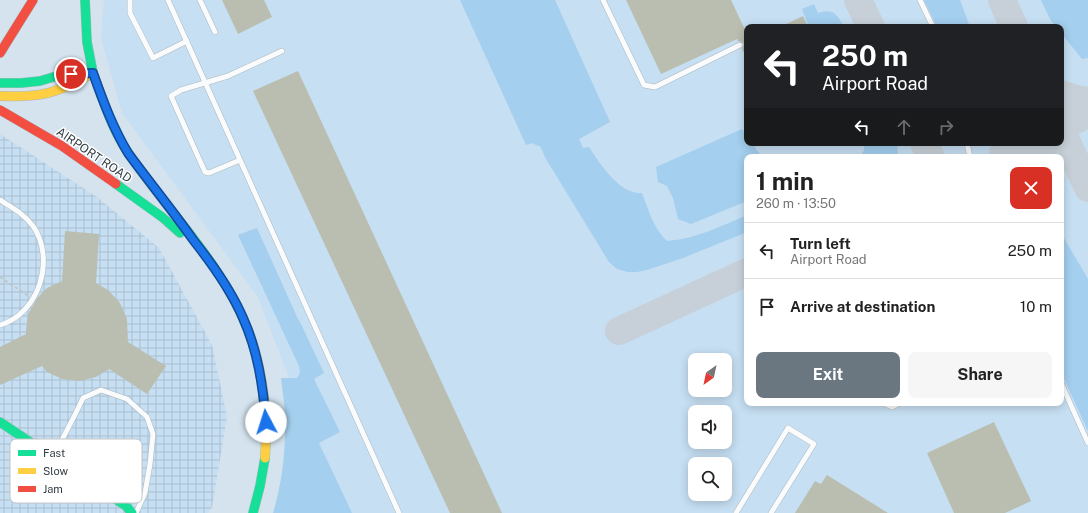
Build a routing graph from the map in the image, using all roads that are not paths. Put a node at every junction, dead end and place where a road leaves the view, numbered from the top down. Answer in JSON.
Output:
{"nodes":[{"id":1,"x":33,"y":0,"type":"edge"},
{"id":2,"x":85,"y":0,"type":"edge"},
{"id":3,"x":130,"y":0,"type":"edge"},
{"id":4,"x":168,"y":0,"type":"edge"},
{"id":5,"x":200,"y":0,"type":"edge"},
{"id":6,"x":603,"y":0,"type":"edge"},
{"id":7,"x":920,"y":0,"type":"edge"},
{"id":8,"x":932,"y":24,"type":"edge"},
{"id":9,"x":215,"y":32,"type":"dead end"},
{"id":10,"x":187,"y":42,"type":"junction"},
{"id":11,"x":740,"y":46,"type":"dead end"},
{"id":12,"x":1,"y":51,"type":"edge"},
{"id":13,"x":282,"y":51,"type":"dead end"},
{"id":14,"x":93,"y":73,"type":"junction"},
{"id":15,"x":205,"y":82,"type":"junction"},
{"id":16,"x":0,"y":83,"type":"edge"},
{"id":17,"x":0,"y":96,"type":"edge"},
{"id":18,"x":0,"y":110,"type":"edge"},
{"id":19,"x":240,"y":160,"type":"junction"},
{"id":20,"x":0,"y":200,"type":"edge"},
{"id":21,"x":206,"y":257,"type":"junction"},
{"id":22,"x":0,"y":325,"type":"edge"},
{"id":23,"x":1064,"y":391,"type":"edge"},
{"id":24,"x":0,"y":422,"type":"edge"},
{"id":25,"x":26,"y":439,"type":"edge"},
{"id":26,"x":62,"y":439,"type":"edge"},
{"id":27,"x":1088,"y":443,"type":"edge"},
{"id":28,"x":142,"y":501,"type":"edge"},
{"id":29,"x":122,"y":503,"type":"edge"},
{"id":30,"x":141,"y":503,"type":"edge"},
{"id":31,"x":132,"y":513,"type":"edge"},
{"id":32,"x":136,"y":513,"type":"edge"},
{"id":33,"x":253,"y":513,"type":"edge"},
{"id":34,"x":399,"y":513,"type":"edge"},
{"id":35,"x":736,"y":513,"type":"edge"},
{"id":36,"x":771,"y":513,"type":"edge"}],
"edges":[{"from":1,"to":12,"type":"main road"},
{"from":2,"to":14,"type":"main road"},
{"from":3,"to":10,"type":"lane"},
{"from":4,"to":10,"type":"lane"},
{"from":5,"to":9,"type":"lane"},
{"from":6,"to":11,"type":"lane"},
{"from":7,"to":8,"type":"lane"},
{"from":10,"to":15,"type":"lane"},
{"from":13,"to":15,"type":"lane"},
{"from":14,"to":16,"type":"main road"},
{"from":14,"to":17,"type":"main road"},
{"from":14,"to":21,"type":"main road"},
{"from":15,"to":19,"type":"lane"},
{"from":15,"to":19,"type":"lane"},
{"from":18,"to":21,"type":"main road","name":"AIRPORT ROAD"},
{"from":19,"to":34,"type":"lane"},
{"from":20,"to":22,"type":"lane"},
{"from":21,"to":33,"type":"main road"},
{"from":23,"to":27,"type":"lane"},
{"from":24,"to":25,"type":"main road"},
{"from":26,"to":28,"type":"lane"},
{"from":29,"to":31,"type":"main road"},
{"from":30,"to":32,"type":"lane"},
{"from":35,"to":36,"type":"lane"}]}
